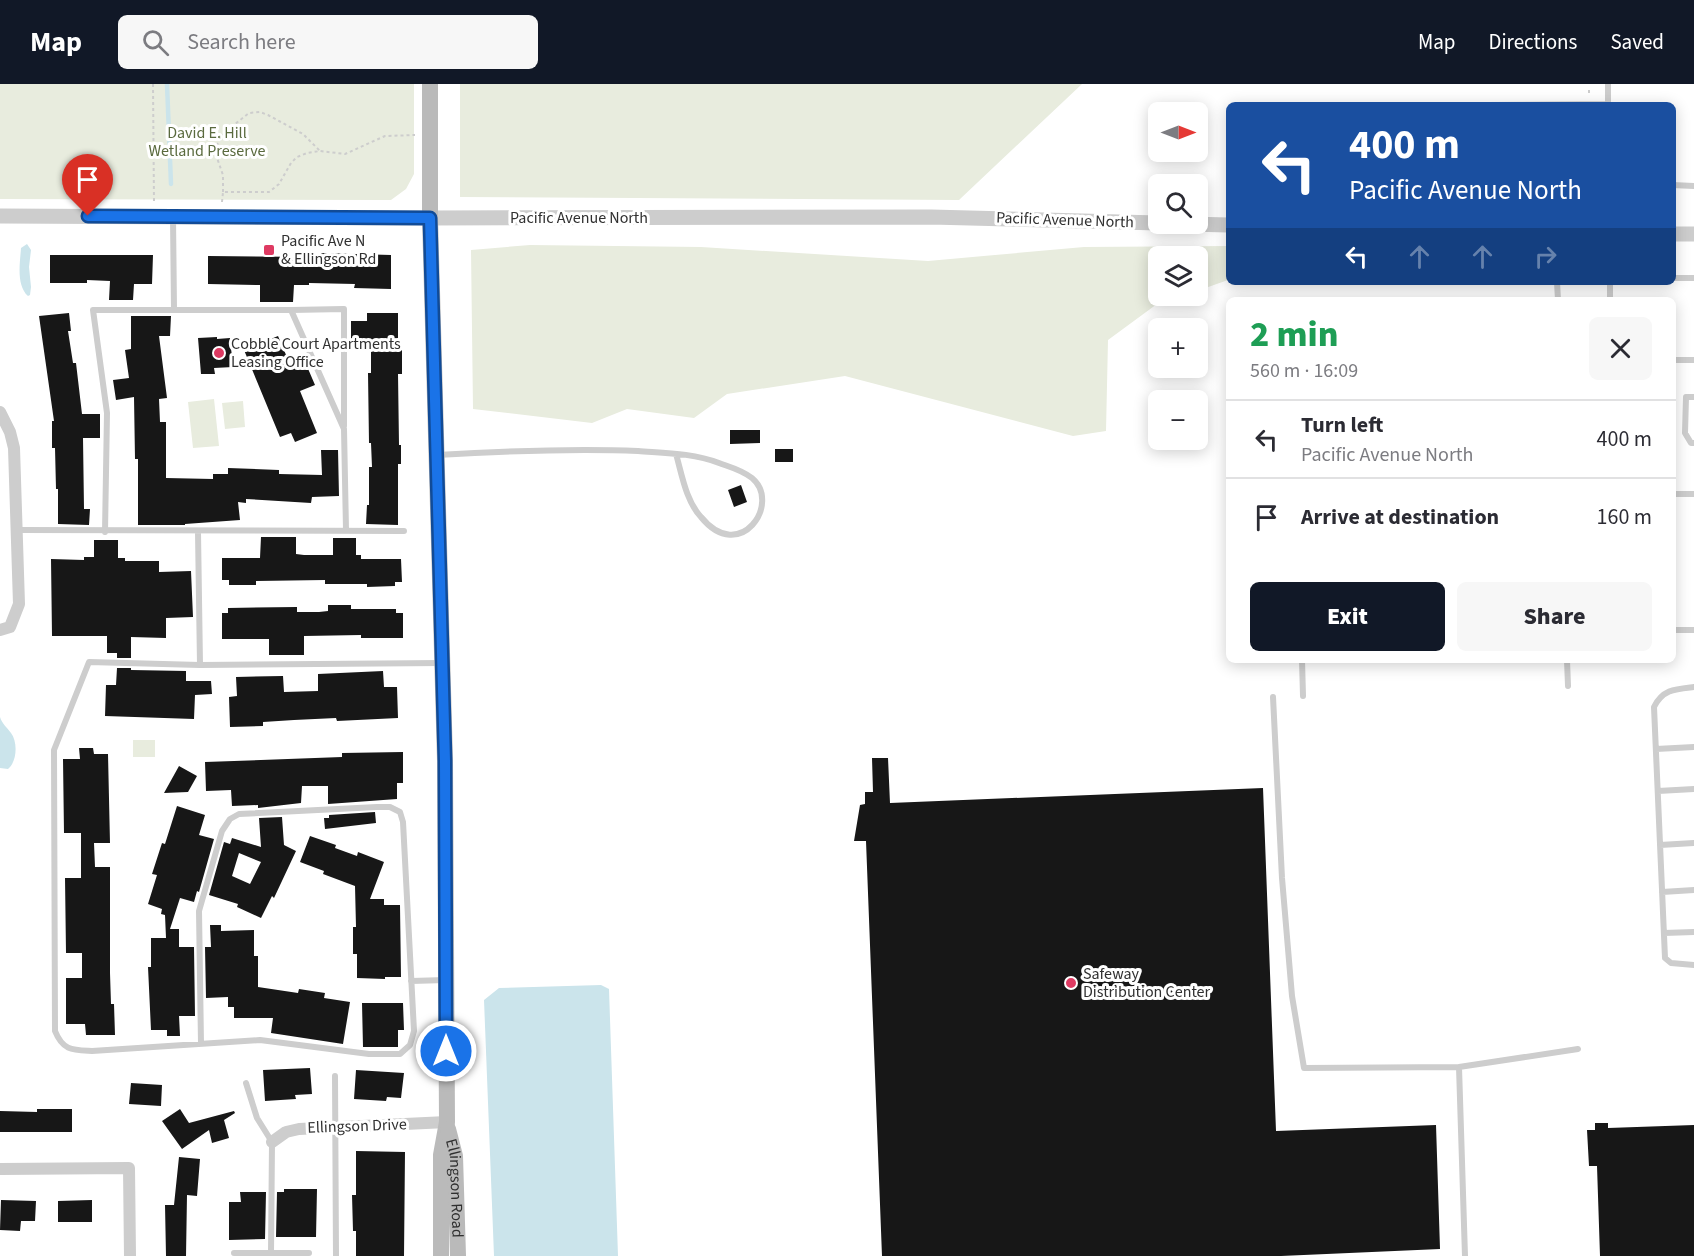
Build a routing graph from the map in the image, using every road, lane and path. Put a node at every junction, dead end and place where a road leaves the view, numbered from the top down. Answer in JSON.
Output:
{"nodes":[{"id":1,"x":153,"y":84,"type":"edge"},
{"id":2,"x":430,"y":84,"type":"edge"},
{"id":3,"x":1608,"y":84,"type":"edge"},
{"id":4,"x":1608,"y":102,"type":"edge"},
{"id":5,"x":421,"y":136,"type":"dead end"},
{"id":6,"x":320,"y":151,"type":"junction"},
{"id":7,"x":1676,"y":185,"type":"edge"},
{"id":8,"x":1694,"y":186,"type":"edge"},
{"id":9,"x":223,"y":192,"type":"junction"},
{"id":10,"x":222,"y":203,"type":"dead end"},
{"id":11,"x":0,"y":216,"type":"edge"},
{"id":12,"x":154,"y":216,"type":"junction"},
{"id":13,"x":173,"y":217,"type":"junction"},
{"id":14,"x":430,"y":218,"type":"junction"},
{"id":15,"x":1148,"y":223,"type":"edge"},
{"id":16,"x":1208,"y":224,"type":"edge"},
{"id":17,"x":1226,"y":225,"type":"edge"},
{"id":18,"x":1676,"y":234,"type":"edge"},
{"id":19,"x":1694,"y":234,"type":"edge"},
{"id":20,"x":1676,"y":278,"type":"edge"},
{"id":21,"x":1694,"y":278,"type":"edge"},
{"id":22,"x":174,"y":309,"type":"junction"},
{"id":23,"x":291,"y":310,"type":"junction"},
{"id":24,"x":1676,"y":360,"type":"edge"},
{"id":25,"x":1694,"y":360,"type":"edge"},
{"id":26,"x":1694,"y":397,"type":"edge"},
{"id":27,"x":0,"y":412,"type":"edge"},
{"id":28,"x":344,"y":429,"type":"junction"},
{"id":29,"x":1694,"y":443,"type":"edge"},
{"id":30,"x":676,"y":454,"type":"junction"},
{"id":31,"x":437,"y":455,"type":"junction"},
{"id":32,"x":1676,"y":494,"type":"edge"},
{"id":33,"x":1694,"y":494,"type":"edge"},
{"id":34,"x":346,"y":530,"type":"junction"},
{"id":35,"x":17,"y":531,"type":"junction"},
{"id":36,"x":404,"y":531,"type":"dead end"},
{"id":37,"x":105,"y":532,"type":"junction"},
{"id":38,"x":198,"y":532,"type":"junction"},
{"id":39,"x":5,"y":628,"type":"edge"},
{"id":40,"x":1676,"y":630,"type":"edge"},
{"id":41,"x":1694,"y":630,"type":"edge"},
{"id":42,"x":443,"y":663,"type":"junction"},
{"id":43,"x":1302,"y":663,"type":"edge"},
{"id":44,"x":1567,"y":663,"type":"edge"},
{"id":45,"x":200,"y":664,"type":"junction"},
{"id":46,"x":1568,"y":686,"type":"dead end"},
{"id":47,"x":1694,"y":687,"type":"edge"},
{"id":48,"x":1303,"y":696,"type":"dead end"},
{"id":49,"x":1273,"y":697,"type":"dead end"},
{"id":50,"x":1694,"y":747,"type":"edge"},
{"id":51,"x":1656,"y":749,"type":"junction"},
{"id":52,"x":1694,"y":789,"type":"edge"},
{"id":53,"x":1658,"y":791,"type":"junction"},
{"id":54,"x":1694,"y":843,"type":"edge"},
{"id":55,"x":1660,"y":845,"type":"junction"},
{"id":56,"x":1694,"y":890,"type":"edge"},
{"id":57,"x":1662,"y":892,"type":"junction"},
{"id":58,"x":1694,"y":932,"type":"edge"},
{"id":59,"x":1664,"y":933,"type":"junction"},
{"id":60,"x":1694,"y":965,"type":"edge"},
{"id":61,"x":446,"y":980,"type":"junction"},
{"id":62,"x":411,"y":981,"type":"junction"},
{"id":63,"x":201,"y":1044,"type":"junction"},
{"id":64,"x":1578,"y":1049,"type":"dead end"},
{"id":65,"x":1459,"y":1067,"type":"junction"},
{"id":66,"x":335,"y":1076,"type":"dead end"},
{"id":67,"x":246,"y":1083,"type":"dead end"},
{"id":68,"x":447,"y":1122,"type":"junction"},
{"id":69,"x":335,"y":1127,"type":"junction"},
{"id":70,"x":272,"y":1142,"type":"junction"},
{"id":71,"x":0,"y":1169,"type":"edge"},
{"id":72,"x":234,"y":1252,"type":"dead end"},
{"id":73,"x":271,"y":1253,"type":"junction"},
{"id":74,"x":309,"y":1253,"type":"dead end"},
{"id":75,"x":130,"y":1256,"type":"edge"},
{"id":76,"x":336,"y":1256,"type":"edge"},
{"id":77,"x":441,"y":1256,"type":"edge"},
{"id":78,"x":458,"y":1256,"type":"edge"},
{"id":79,"x":1465,"y":1256,"type":"edge"}],
"edges":[{"from":1,"to":12,"type":"path"},
{"from":2,"to":14,"type":"main road","name":"Ellingson Road"},
{"from":3,"to":4,"type":"lane"},
{"from":5,"to":6,"type":"path"},
{"from":6,"to":9,"type":"path"},
{"from":6,"to":9,"type":"path"},
{"from":7,"to":8,"type":"lane"},
{"from":9,"to":10,"type":"path"},
{"from":11,"to":12,"type":"street","name":"Pacific Avenue North"},
{"from":12,"to":13,"type":"street","name":"Pacific Avenue North"},
{"from":13,"to":14,"type":"street","name":"Pacific Avenue North"},
{"from":13,"to":22,"type":"lane"},
{"from":14,"to":15,"type":"street","name":"Pacific Avenue North"},
{"from":14,"to":31,"type":"main road","name":"Ellingson Road"},
{"from":16,"to":17,"type":"street"},
{"from":18,"to":19,"type":"street"},
{"from":20,"to":21,"type":"lane"},
{"from":22,"to":23,"type":"lane"},
{"from":22,"to":37,"type":"lane"},
{"from":23,"to":28,"type":"lane"},
{"from":23,"to":28,"type":"lane"},
{"from":24,"to":25,"type":"lane"},
{"from":26,"to":29,"type":"lane"},
{"from":27,"to":35,"type":"street"},
{"from":28,"to":34,"type":"lane"},
{"from":30,"to":30,"type":"lane"},
{"from":30,"to":31,"type":"lane"},
{"from":31,"to":42,"type":"main road","name":"Ellingson Road"},
{"from":32,"to":33,"type":"lane"},
{"from":34,"to":36,"type":"lane"},
{"from":34,"to":38,"type":"lane"},
{"from":35,"to":37,"type":"lane"},
{"from":35,"to":39,"type":"street"},
{"from":37,"to":38,"type":"lane"},
{"from":38,"to":45,"type":"lane"},
{"from":40,"to":41,"type":"lane"},
{"from":42,"to":45,"type":"lane"},
{"from":42,"to":61,"type":"main road","name":"Ellingson Road"},
{"from":43,"to":48,"type":"lane"},
{"from":44,"to":46,"type":"lane"},
{"from":45,"to":63,"type":"lane"},
{"from":47,"to":51,"type":"lane"},
{"from":49,"to":65,"type":"lane"},
{"from":50,"to":51,"type":"lane"},
{"from":51,"to":53,"type":"lane"},
{"from":52,"to":53,"type":"lane"},
{"from":53,"to":55,"type":"lane"},
{"from":54,"to":55,"type":"lane"},
{"from":55,"to":57,"type":"lane"},
{"from":56,"to":57,"type":"lane"},
{"from":57,"to":59,"type":"lane"},
{"from":58,"to":59,"type":"lane"},
{"from":59,"to":60,"type":"lane"},
{"from":61,"to":62,"type":"lane"},
{"from":61,"to":68,"type":"main road","name":"Ellingson Road"},
{"from":62,"to":63,"type":"lane"},
{"from":62,"to":63,"type":"lane"},
{"from":64,"to":65,"type":"lane"},
{"from":65,"to":79,"type":"lane"},
{"from":66,"to":69,"type":"lane"},
{"from":67,"to":70,"type":"lane"},
{"from":68,"to":69,"type":"street","name":"Ellingson Drive"},
{"from":68,"to":77,"type":"main road","name":"Ellingson Road"},
{"from":68,"to":78,"type":"main road","name":"Ellingson Road"},
{"from":69,"to":70,"type":"street","name":"Ellingson Drive"},
{"from":69,"to":76,"type":"lane"},
{"from":70,"to":73,"type":"lane"},
{"from":71,"to":75,"type":"street"},
{"from":72,"to":73,"type":"lane"},
{"from":73,"to":74,"type":"lane"}]}
